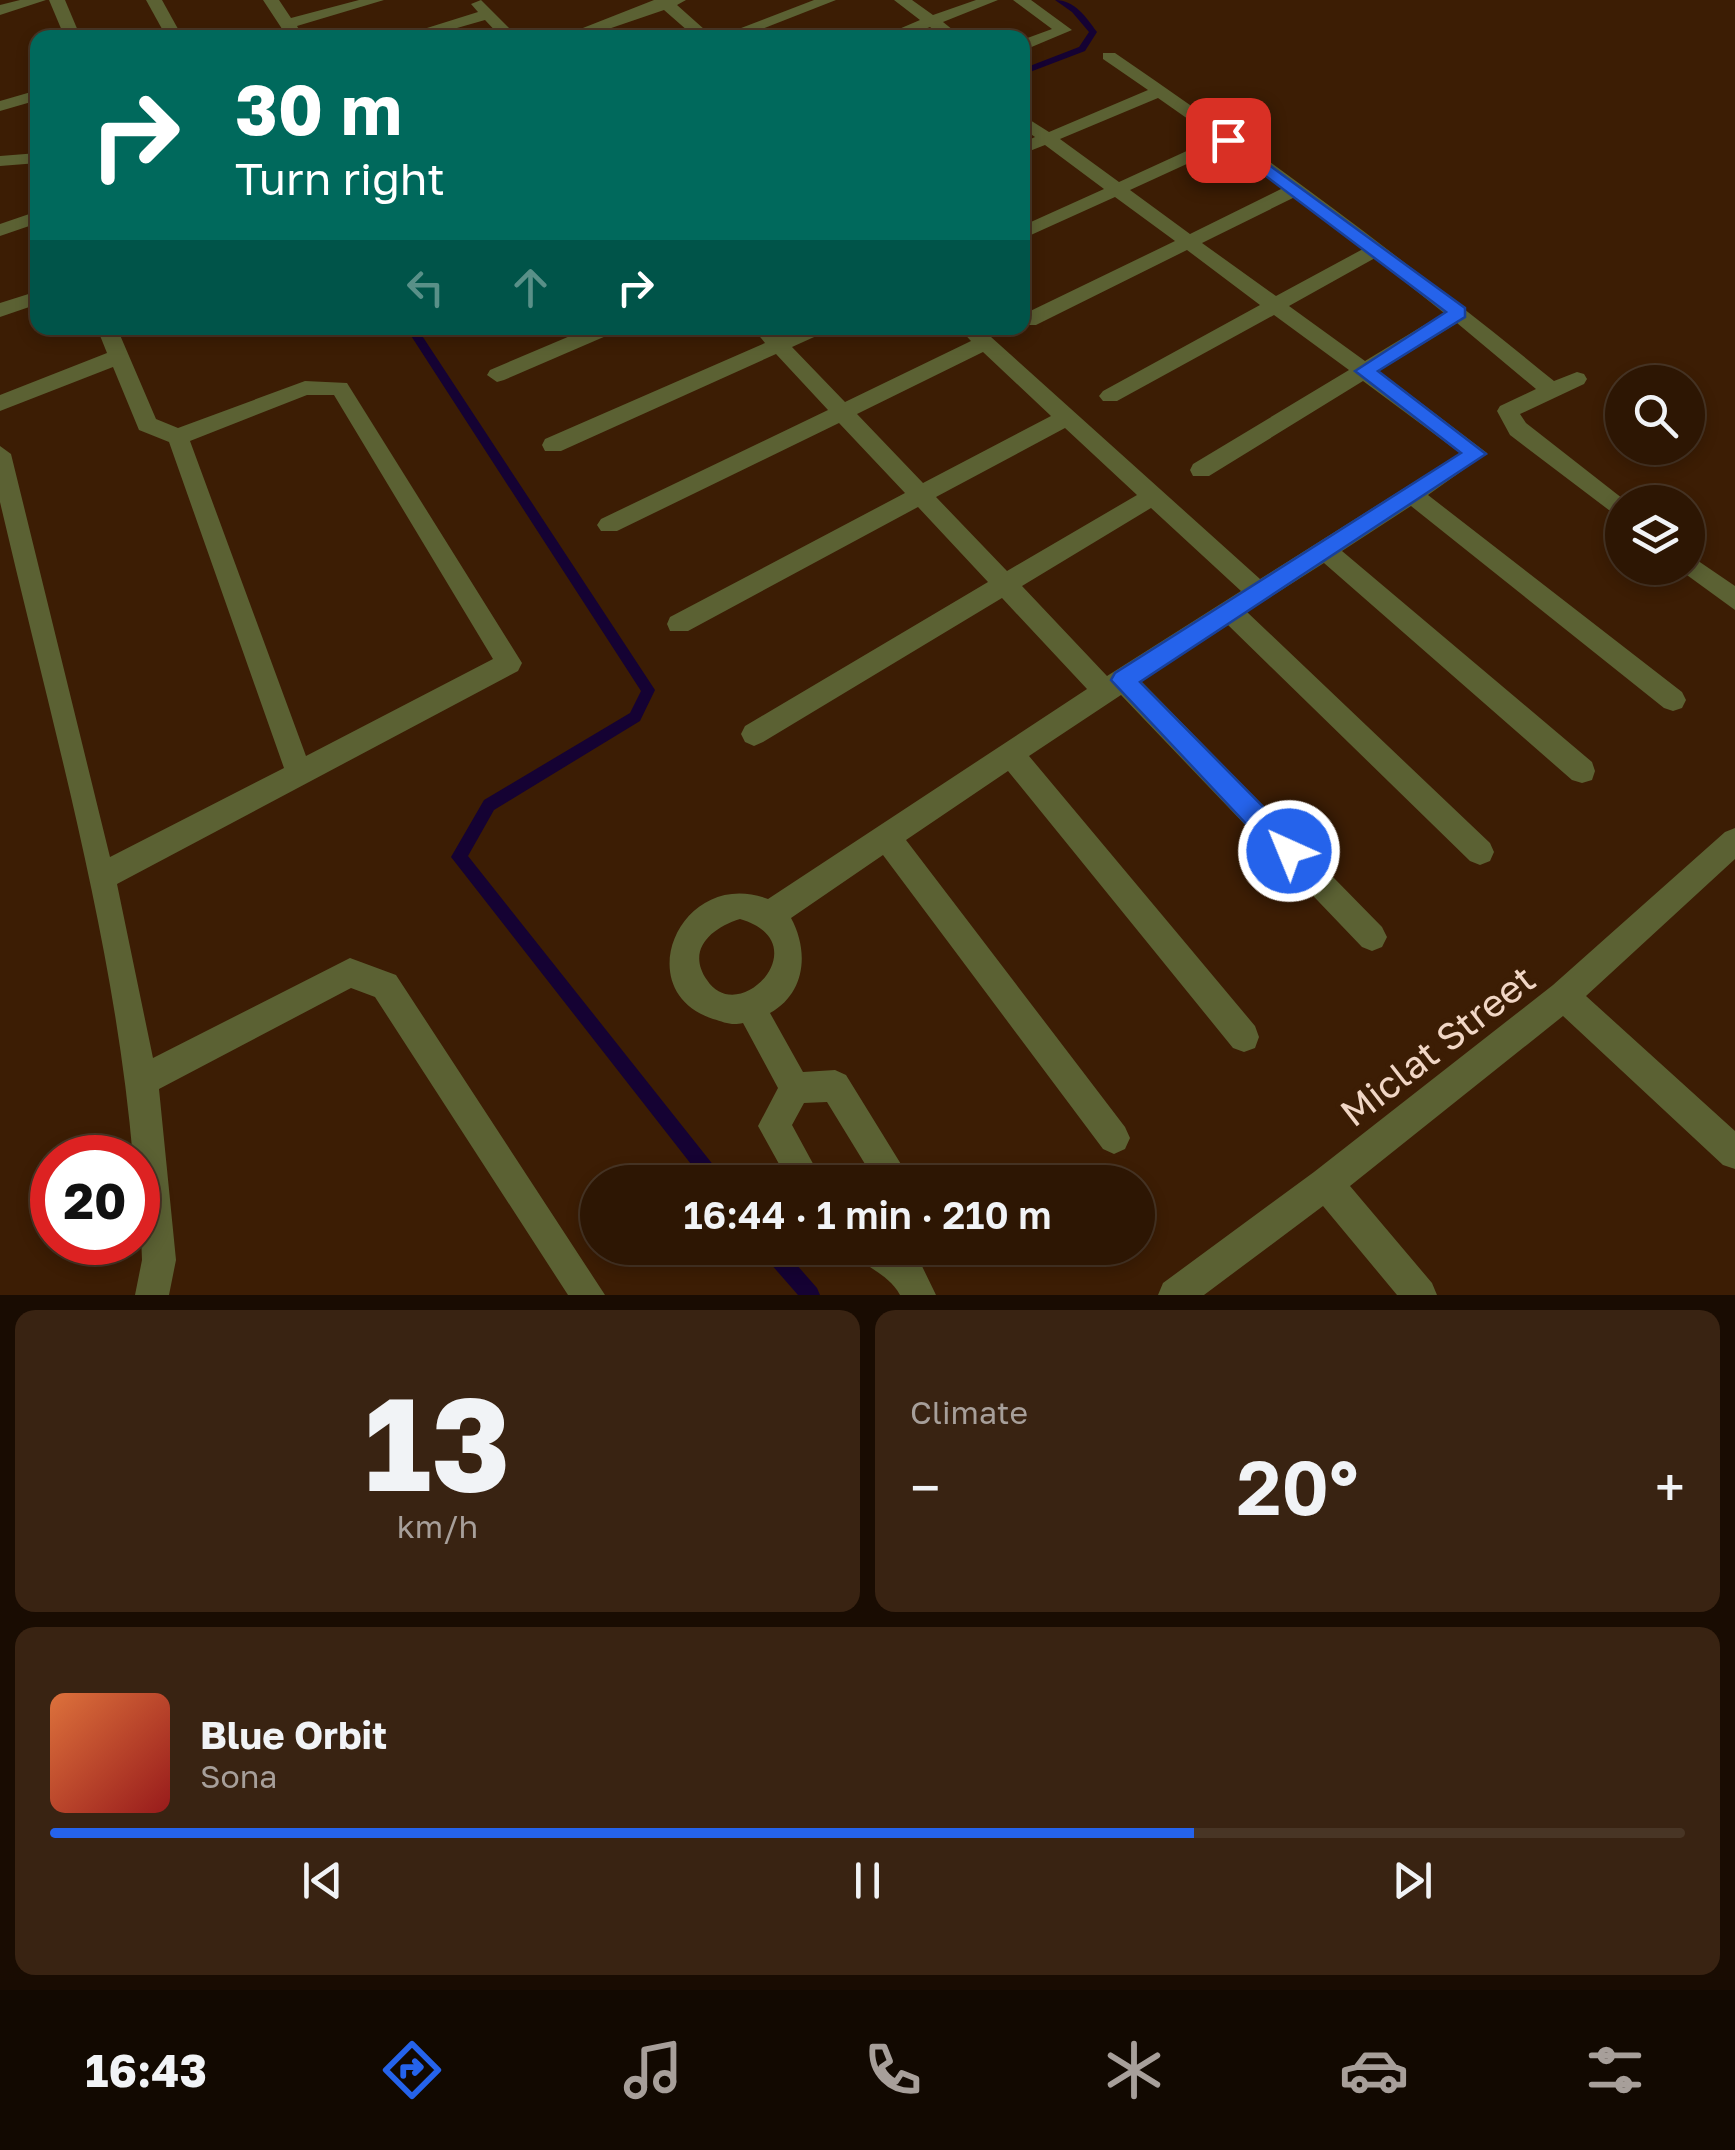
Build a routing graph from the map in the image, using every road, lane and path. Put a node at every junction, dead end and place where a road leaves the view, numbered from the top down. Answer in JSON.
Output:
{"nodes":[{"id":1,"x":38,"y":0,"type":"edge"},
{"id":2,"x":57,"y":0,"type":"edge"},
{"id":3,"x":154,"y":0,"type":"edge"},
{"id":4,"x":271,"y":0,"type":"edge"},
{"id":5,"x":376,"y":0,"type":"edge"},
{"id":6,"x":476,"y":0,"type":"edge"},
{"id":7,"x":828,"y":0,"type":"edge"},
{"id":8,"x":902,"y":0,"type":"edge"},
{"id":9,"x":990,"y":0,"type":"edge"},
{"id":10,"x":1021,"y":0,"type":"edge"},
{"id":11,"x":669,"y":1,"type":"edge"},
{"id":12,"x":0,"y":10,"type":"edge"},
{"id":13,"x":489,"y":14,"type":"junction"},
{"id":14,"x":932,"y":21,"type":"junction"},
{"id":15,"x":70,"y":30,"type":"edge"},
{"id":16,"x":171,"y":30,"type":"edge"},
{"id":17,"x":291,"y":30,"type":"edge"},
{"id":18,"x":295,"y":30,"type":"edge"},
{"id":19,"x":432,"y":30,"type":"edge"},
{"id":20,"x":504,"y":30,"type":"edge"},
{"id":21,"x":588,"y":30,"type":"edge"},
{"id":22,"x":698,"y":30,"type":"edge"},
{"id":23,"x":745,"y":30,"type":"edge"},
{"id":24,"x":908,"y":30,"type":"edge"},
{"id":25,"x":944,"y":30,"type":"edge"},
{"id":26,"x":1030,"y":43,"type":"edge"},
{"id":27,"x":1108,"y":56,"type":"dead end"},
{"id":28,"x":1160,"y":91,"type":"junction"},
{"id":29,"x":30,"y":97,"type":"edge"},
{"id":30,"x":0,"y":106,"type":"edge"},
{"id":31,"x":1030,"y":126,"type":"edge"},
{"id":32,"x":1048,"y":138,"type":"junction"},
{"id":33,"x":1228,"y":140,"type":"junction"},
{"id":34,"x":1030,"y":145,"type":"edge"},
{"id":35,"x":30,"y":159,"type":"edge"},
{"id":36,"x":0,"y":161,"type":"edge"},
{"id":37,"x":1296,"y":188,"type":"junction"},
{"id":38,"x":1118,"y":190,"type":"junction"},
{"id":39,"x":30,"y":220,"type":"edge"},
{"id":40,"x":1030,"y":229,"type":"edge"},
{"id":41,"x":0,"y":230,"type":"edge"},
{"id":42,"x":1188,"y":242,"type":"junction"},
{"id":43,"x":1377,"y":250,"type":"junction"},
{"id":44,"x":30,"y":299,"type":"edge"},
{"id":45,"x":1275,"y":306,"type":"junction"},
{"id":46,"x":0,"y":310,"type":"edge"},
{"id":47,"x":1459,"y":312,"type":"junction"},
{"id":48,"x":1030,"y":320,"type":"edge"},
{"id":49,"x":110,"y":335,"type":"edge"},
{"id":50,"x":590,"y":335,"type":"edge"},
{"id":51,"x":977,"y":335,"type":"edge"},
{"id":52,"x":771,"y":336,"type":"edge"},
{"id":53,"x":118,"y":357,"type":"junction"},
{"id":54,"x":1364,"y":371,"type":"junction"},
{"id":55,"x":497,"y":375,"type":"dead end"},
{"id":56,"x":1577,"y":379,"type":"dead end"},
{"id":57,"x":1552,"y":391,"type":"junction"},
{"id":58,"x":1110,"y":396,"type":"dead end"},
{"id":59,"x":0,"y":404,"type":"edge"},
{"id":60,"x":844,"y":414,"type":"junction"},
{"id":61,"x":1067,"y":418,"type":"junction"},
{"id":62,"x":178,"y":438,"type":"junction"},
{"id":63,"x":553,"y":445,"type":"dead end"},
{"id":64,"x":0,"y":454,"type":"edge"},
{"id":65,"x":1201,"y":470,"type":"dead end"},
{"id":66,"x":1412,"y":495,"type":"junction"},
{"id":67,"x":920,"y":496,"type":"junction"},
{"id":68,"x":1153,"y":496,"type":"junction"},
{"id":69,"x":1605,"y":497,"type":"edge"},
{"id":70,"x":610,"y":525,"type":"dead end"},
{"id":71,"x":1325,"y":550,"type":"junction"},
{"id":72,"x":1705,"y":576,"type":"edge"},
{"id":73,"x":1004,"y":584,"type":"junction"},
{"id":74,"x":1259,"y":593,"type":"junction"},
{"id":75,"x":1735,"y":600,"type":"edge"},
{"id":76,"x":1230,"y":611,"type":"junction"},
{"id":77,"x":679,"y":624,"type":"dead end"},
{"id":78,"x":1114,"y":686,"type":"junction"},
{"id":79,"x":1674,"y":700,"type":"dead end"},
{"id":80,"x":754,"y":734,"type":"dead end"},
{"id":81,"x":1011,"y":754,"type":"junction"},
{"id":82,"x":1582,"y":771,"type":"dead end"},
{"id":83,"x":300,"y":773,"type":"junction"},
{"id":84,"x":887,"y":838,"type":"junction"},
{"id":85,"x":1735,"y":841,"type":"edge"},
{"id":86,"x":1480,"y":852,"type":"dead end"},
{"id":87,"x":101,"y":876,"type":"junction"},
{"id":88,"x":770,"y":914,"type":"junction"},
{"id":89,"x":1372,"y":936,"type":"dead end"},
{"id":90,"x":1564,"y":996,"type":"junction"},
{"id":91,"x":750,"y":1006,"type":"junction"},
{"id":92,"x":1244,"y":1037,"type":"dead end"},
{"id":93,"x":142,"y":1080,"type":"junction"},
{"id":94,"x":795,"y":1088,"type":"junction"},
{"id":95,"x":1114,"y":1138,"type":"dead end"},
{"id":96,"x":1735,"y":1152,"type":"edge"},
{"id":97,"x":797,"y":1165,"type":"edge"},
{"id":98,"x":884,"y":1165,"type":"edge"},
{"id":99,"x":1326,"y":1184,"type":"junction"},
{"id":100,"x":152,"y":1295,"type":"edge"},
{"id":101,"x":588,"y":1295,"type":"edge"},
{"id":102,"x":1174,"y":1295,"type":"edge"},
{"id":103,"x":1420,"y":1295,"type":"edge"}],
"edges":[{"from":1,"to":12,"type":"street"},
{"from":2,"to":15,"type":"street"},
{"from":3,"to":16,"type":"street"},
{"from":4,"to":17,"type":"street"},
{"from":5,"to":18,"type":"street"},
{"from":6,"to":13,"type":"street"},
{"from":7,"to":23,"type":"street"},
{"from":8,"to":14,"type":"street"},
{"from":9,"to":14,"type":"street"},
{"from":10,"to":26,"type":"street"},
{"from":11,"to":21,"type":"street"},
{"from":11,"to":22,"type":"street"},
{"from":13,"to":19,"type":"street"},
{"from":13,"to":20,"type":"street"},
{"from":14,"to":24,"type":"street"},
{"from":14,"to":25,"type":"street"},
{"from":27,"to":28,"type":"street"},
{"from":28,"to":32,"type":"street"},
{"from":28,"to":33,"type":"street"},
{"from":29,"to":30,"type":"street"},
{"from":31,"to":32,"type":"street"},
{"from":32,"to":34,"type":"street"},
{"from":32,"to":38,"type":"street"},
{"from":33,"to":37,"type":"street"},
{"from":33,"to":38,"type":"street"},
{"from":35,"to":36,"type":"street"},
{"from":37,"to":42,"type":"street"},
{"from":37,"to":43,"type":"street"},
{"from":38,"to":40,"type":"street"},
{"from":38,"to":42,"type":"street"},
{"from":39,"to":41,"type":"street"},
{"from":42,"to":45,"type":"street"},
{"from":42,"to":48,"type":"street"},
{"from":43,"to":45,"type":"street"},
{"from":43,"to":47,"type":"street"},
{"from":44,"to":46,"type":"street"},
{"from":45,"to":54,"type":"street"},
{"from":45,"to":58,"type":"street"},
{"from":47,"to":54,"type":"street"},
{"from":47,"to":57,"type":"street"},
{"from":49,"to":53,"type":"street"},
{"from":50,"to":55,"type":"street"},
{"from":51,"to":60,"type":"street"},
{"from":51,"to":61,"type":"street"},
{"from":52,"to":60,"type":"street"},
{"from":52,"to":63,"type":"street"},
{"from":53,"to":59,"type":"street"},
{"from":53,"to":62,"type":"street"},
{"from":54,"to":65,"type":"street"},
{"from":54,"to":66,"type":"street"},
{"from":56,"to":57,"type":"street"},
{"from":57,"to":69,"type":"street"},
{"from":60,"to":67,"type":"street"},
{"from":60,"to":70,"type":"street"},
{"from":61,"to":67,"type":"street"},
{"from":61,"to":68,"type":"street"},
{"from":62,"to":83,"type":"street"},
{"from":62,"to":83,"type":"street"},
{"from":64,"to":87,"type":"street"},
{"from":66,"to":71,"type":"street"},
{"from":66,"to":79,"type":"street"},
{"from":67,"to":73,"type":"street"},
{"from":67,"to":77,"type":"street"},
{"from":68,"to":73,"type":"street"},
{"from":68,"to":74,"type":"street"},
{"from":71,"to":74,"type":"street"},
{"from":71,"to":82,"type":"street"},
{"from":72,"to":75,"type":"street"},
{"from":73,"to":78,"type":"street"},
{"from":73,"to":80,"type":"street"},
{"from":74,"to":76,"type":"street"},
{"from":76,"to":78,"type":"street"},
{"from":76,"to":86,"type":"street"},
{"from":78,"to":81,"type":"street"},
{"from":78,"to":89,"type":"street"},
{"from":81,"to":84,"type":"street"},
{"from":81,"to":92,"type":"street"},
{"from":83,"to":87,"type":"street"},
{"from":84,"to":88,"type":"street"},
{"from":84,"to":95,"type":"street"},
{"from":85,"to":90,"type":"street","name":"Miclat Street"},
{"from":87,"to":93,"type":"street"},
{"from":88,"to":91,"type":"street"},
{"from":88,"to":91,"type":"street"},
{"from":90,"to":96,"type":"street"},
{"from":90,"to":99,"type":"street","name":"Miclat Street"},
{"from":91,"to":94,"type":"street"},
{"from":93,"to":100,"type":"street"},
{"from":93,"to":101,"type":"street"},
{"from":94,"to":97,"type":"street"},
{"from":94,"to":98,"type":"street"},
{"from":99,"to":102,"type":"street","name":"Miclat Street"},
{"from":99,"to":103,"type":"street"}]}
